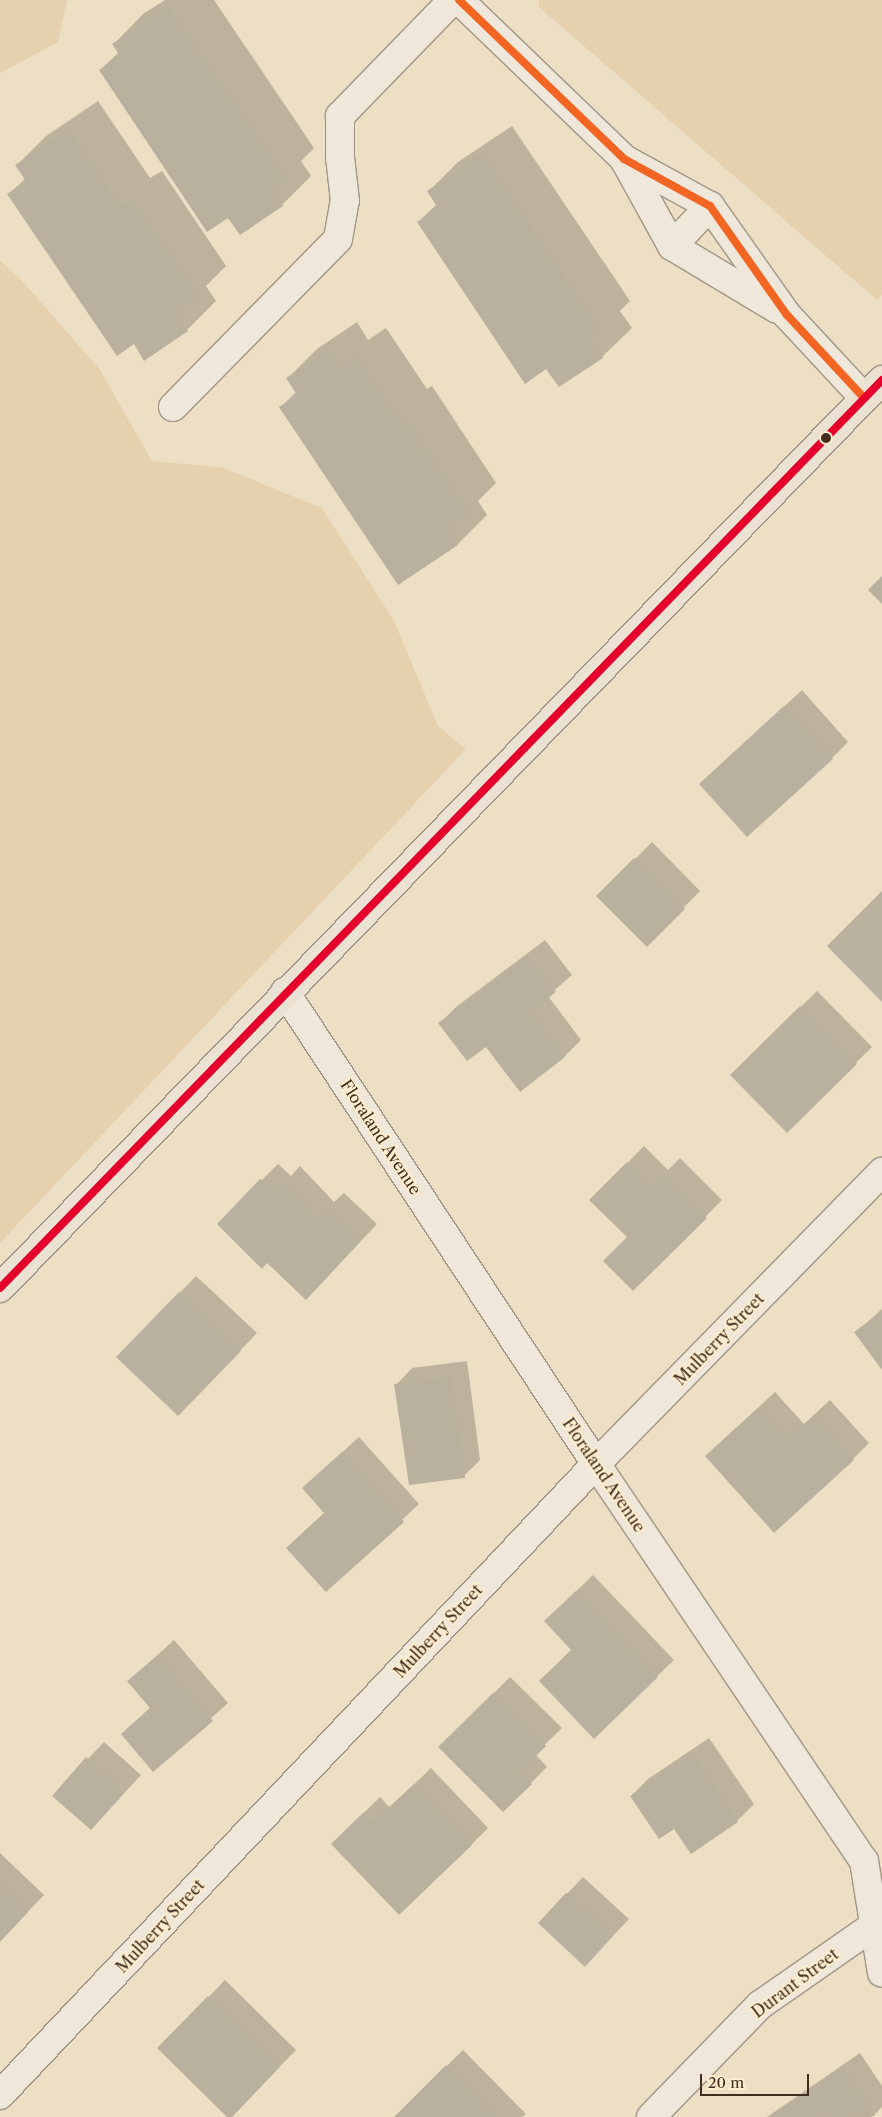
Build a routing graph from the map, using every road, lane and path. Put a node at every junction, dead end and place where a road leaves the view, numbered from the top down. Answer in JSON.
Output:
{"nodes":[{"id":1,"x":453,"y":0,"type":"edge"},
{"id":2,"x":459,"y":0,"type":"edge"},
{"id":3,"x":624,"y":159,"type":"junction"},
{"id":4,"x":710,"y":206,"type":"junction"},
{"id":5,"x":672,"y":246,"type":"junction"},
{"id":6,"x":754,"y":284,"type":"junction"},
{"id":7,"x":873,"y":389,"type":"edge"},
{"id":8,"x":173,"y":406,"type":"dead end"},
{"id":9,"x":285,"y":992,"type":"junction"},
{"id":10,"x":882,"y":1172,"type":"edge"},
{"id":11,"x":0,"y":1288,"type":"edge"},
{"id":12,"x":596,"y":1464,"type":"junction"},
{"id":13,"x":878,"y":1922,"type":"edge"},
{"id":14,"x":882,"y":1973,"type":"edge"},
{"id":15,"x":0,"y":2095,"type":"edge"},
{"id":16,"x":652,"y":2117,"type":"edge"}],
"edges":[{"from":1,"to":8,"type":"street"},
{"from":2,"to":3,"type":"street"},
{"from":3,"to":4,"type":"street"},
{"from":3,"to":5,"type":"street"},
{"from":4,"to":5,"type":"street"},
{"from":4,"to":6,"type":"street"},
{"from":5,"to":6,"type":"street"},
{"from":6,"to":7,"type":"street"},
{"from":7,"to":9,"type":"main road"},
{"from":9,"to":11,"type":"main road"},
{"from":9,"to":12,"type":"street","name":"Floraland Avenue"},
{"from":10,"to":12,"type":"street","name":"Mulberry Street"},
{"from":12,"to":13,"type":"street","name":"Floraland Avenue"},
{"from":12,"to":15,"type":"street","name":"Mulberry Street"},
{"from":13,"to":14,"type":"street","name":"Floraland Avenue"},
{"from":13,"to":16,"type":"street","name":"Durant Street"}]}
